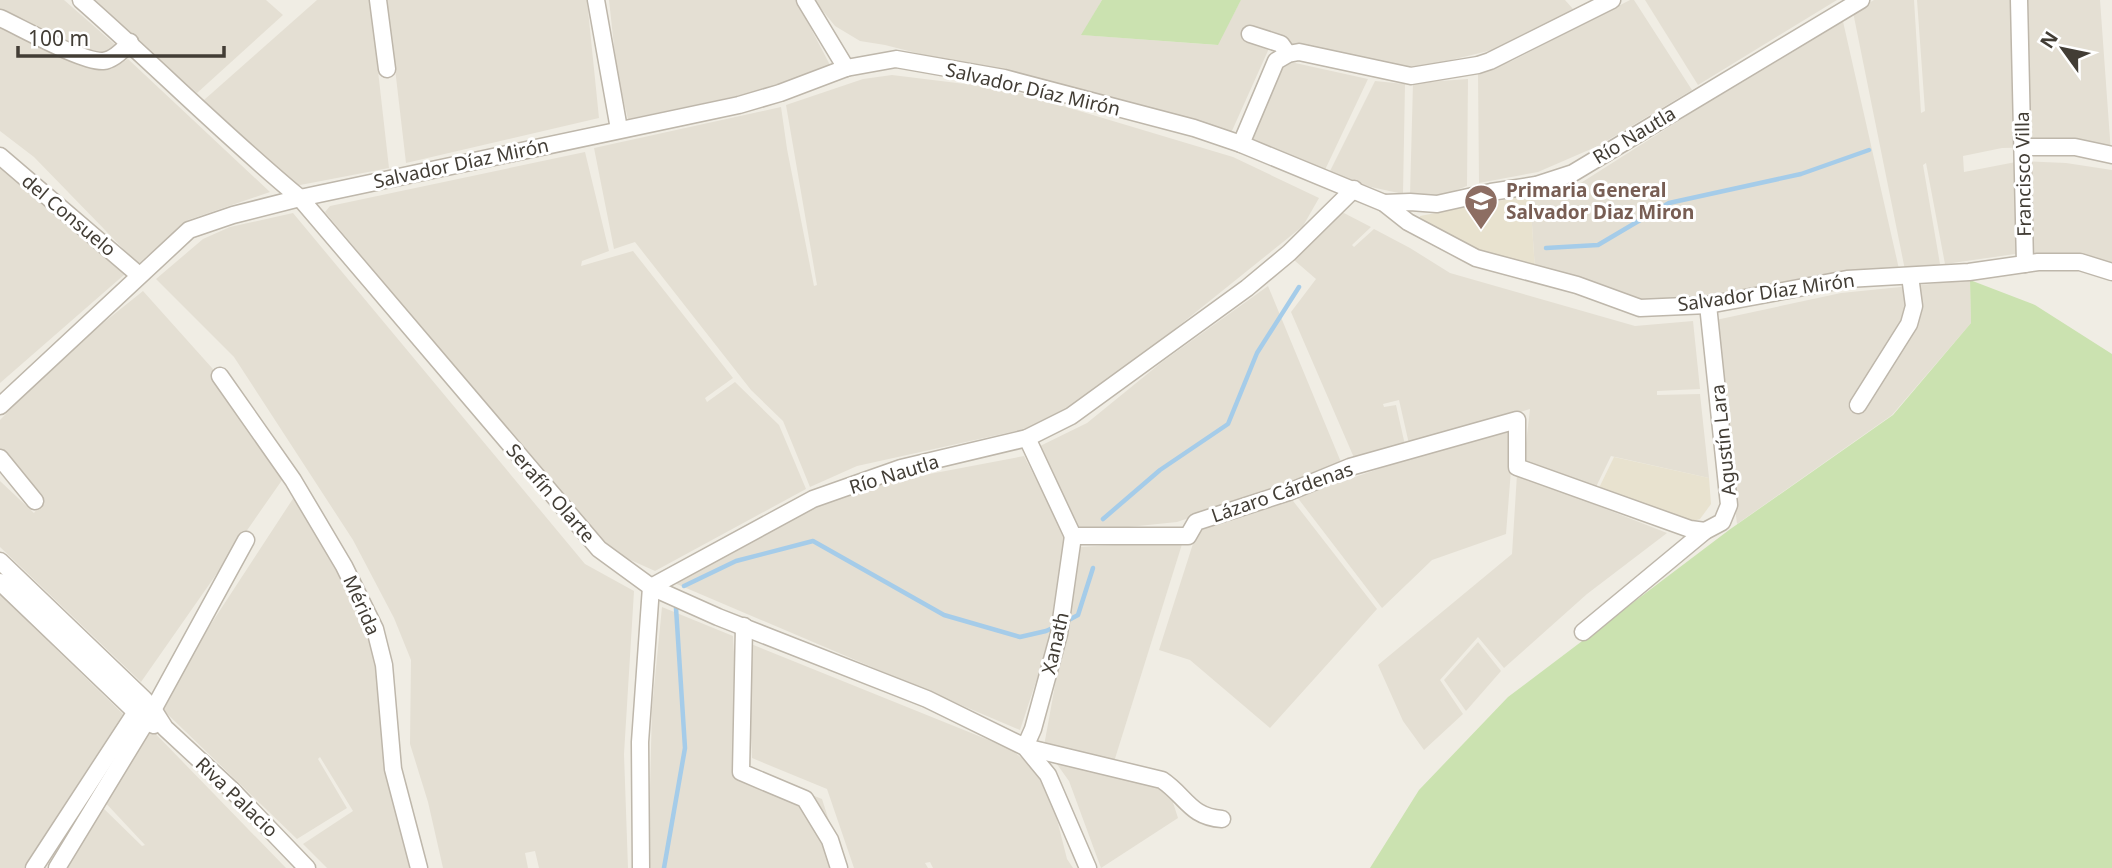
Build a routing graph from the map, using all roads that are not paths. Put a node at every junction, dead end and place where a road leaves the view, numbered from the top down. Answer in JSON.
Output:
{"nodes":[{"id":1,"x":81,"y":0,"type":"edge"},
{"id":2,"x":378,"y":0,"type":"edge"},
{"id":3,"x":596,"y":0,"type":"edge"},
{"id":4,"x":805,"y":0,"type":"edge"},
{"id":5,"x":1612,"y":0,"type":"edge"},
{"id":6,"x":1861,"y":0,"type":"edge"},
{"id":7,"x":2019,"y":0,"type":"edge"},
{"id":8,"x":0,"y":18,"type":"edge"},
{"id":9,"x":1250,"y":34,"type":"dead end"},
{"id":10,"x":130,"y":42,"type":"junction"},
{"id":11,"x":1288,"y":54,"type":"junction"},
{"id":12,"x":846,"y":68,"type":"junction"},
{"id":13,"x":387,"y":69,"type":"dead end"},
{"id":14,"x":619,"y":129,"type":"junction"},
{"id":15,"x":1241,"y":144,"type":"junction"},
{"id":16,"x":2023,"y":147,"type":"junction"},
{"id":17,"x":2112,"y":155,"type":"edge"},
{"id":18,"x":0,"y":156,"type":"edge"},
{"id":19,"x":1354,"y":189,"type":"junction"},
{"id":20,"x":300,"y":198,"type":"junction"},
{"id":21,"x":1384,"y":203,"type":"junction"},
{"id":22,"x":2025,"y":264,"type":"junction"},
{"id":23,"x":2112,"y":272,"type":"edge"},
{"id":24,"x":139,"y":275,"type":"junction"},
{"id":25,"x":1910,"y":276,"type":"junction"},
{"id":26,"x":1708,"y":304,"type":"junction"},
{"id":27,"x":220,"y":376,"type":"dead end"},
{"id":28,"x":1,"y":402,"type":"edge"},
{"id":29,"x":1858,"y":405,"type":"dead end"},
{"id":30,"x":1027,"y":438,"type":"junction"},
{"id":31,"x":0,"y":458,"type":"edge"},
{"id":32,"x":35,"y":501,"type":"dead end"},
{"id":33,"x":1705,"y":531,"type":"junction"},
{"id":34,"x":1073,"y":536,"type":"junction"},
{"id":35,"x":246,"y":540,"type":"dead end"},
{"id":36,"x":0,"y":561,"type":"edge"},
{"id":37,"x":0,"y":582,"type":"edge"},
{"id":38,"x":651,"y":587,"type":"junction"},
{"id":39,"x":744,"y":626,"type":"junction"},
{"id":40,"x":1583,"y":632,"type":"dead end"},
{"id":41,"x":145,"y":711,"type":"junction"},
{"id":42,"x":1025,"y":747,"type":"junction"},
{"id":43,"x":1222,"y":819,"type":"dead end"},
{"id":44,"x":35,"y":868,"type":"edge"},
{"id":45,"x":57,"y":868,"type":"edge"},
{"id":46,"x":307,"y":868,"type":"edge"},
{"id":47,"x":419,"y":868,"type":"edge"},
{"id":48,"x":641,"y":868,"type":"edge"},
{"id":49,"x":839,"y":868,"type":"edge"},
{"id":50,"x":1088,"y":868,"type":"edge"}],
"edges":[{"from":1,"to":10,"type":"street","name":"Serafín Olarte"},
{"from":2,"to":13,"type":"street"},
{"from":3,"to":14,"type":"street"},
{"from":4,"to":12,"type":"street"},
{"from":5,"to":11,"type":"street"},
{"from":6,"to":21,"type":"street","name":"Río Nautla"},
{"from":7,"to":16,"type":"street","name":"Francisco Villa"},
{"from":8,"to":10,"type":"street"},
{"from":9,"to":11,"type":"street"},
{"from":10,"to":20,"type":"street","name":"Serafín Olarte"},
{"from":11,"to":15,"type":"street"},
{"from":12,"to":14,"type":"street","name":"Salvador Díaz Mirón"},
{"from":12,"to":15,"type":"street","name":"Salvador Díaz Mirón"},
{"from":14,"to":20,"type":"street","name":"Salvador Díaz Mirón"},
{"from":15,"to":19,"type":"street","name":"Salvador Díaz Mirón"},
{"from":16,"to":17,"type":"street"},
{"from":16,"to":22,"type":"street","name":"Francisco Villa"},
{"from":18,"to":24,"type":"street","name":"del Consuelo"},
{"from":19,"to":21,"type":"street","name":"Salvador Díaz Mirón"},
{"from":19,"to":30,"type":"street","name":"Río Nautla"},
{"from":20,"to":24,"type":"street","name":"Salvador Díaz Mirón"},
{"from":20,"to":38,"type":"street","name":"Serafín Olarte"},
{"from":21,"to":26,"type":"street","name":"Salvador Díaz Mirón"},
{"from":22,"to":23,"type":"street","name":"Salvador Díaz Mirón"},
{"from":22,"to":25,"type":"street","name":"Salvador Díaz Mirón"},
{"from":24,"to":28,"type":"street","name":"Salvador Díaz Mirón"},
{"from":25,"to":26,"type":"street","name":"Salvador Díaz Mirón"},
{"from":25,"to":29,"type":"street"},
{"from":26,"to":33,"type":"street","name":"Agustín Lara"},
{"from":27,"to":47,"type":"street","name":"Mérida"},
{"from":30,"to":34,"type":"street"},
{"from":30,"to":38,"type":"street","name":"Río Nautla"},
{"from":31,"to":32,"type":"street"},
{"from":33,"to":34,"type":"street","name":"Lázaro Cárdenas"},
{"from":33,"to":40,"type":"street","name":"Agustín Lara"},
{"from":34,"to":42,"type":"street","name":"Xanath"},
{"from":35,"to":41,"type":"street"},
{"from":36,"to":41,"type":"street","name":"Riva Palacio"},
{"from":37,"to":41,"type":"street","name":"Riva Palacio"},
{"from":38,"to":39,"type":"street","name":"Serafín Olarte"},
{"from":38,"to":48,"type":"street"},
{"from":39,"to":42,"type":"street","name":"Serafín Olarte"},
{"from":39,"to":49,"type":"street"},
{"from":41,"to":44,"type":"street"},
{"from":41,"to":45,"type":"street"},
{"from":41,"to":46,"type":"street","name":"Riva Palacio"},
{"from":42,"to":43,"type":"street"},
{"from":42,"to":50,"type":"street","name":"Serafín Olarte"}]}
